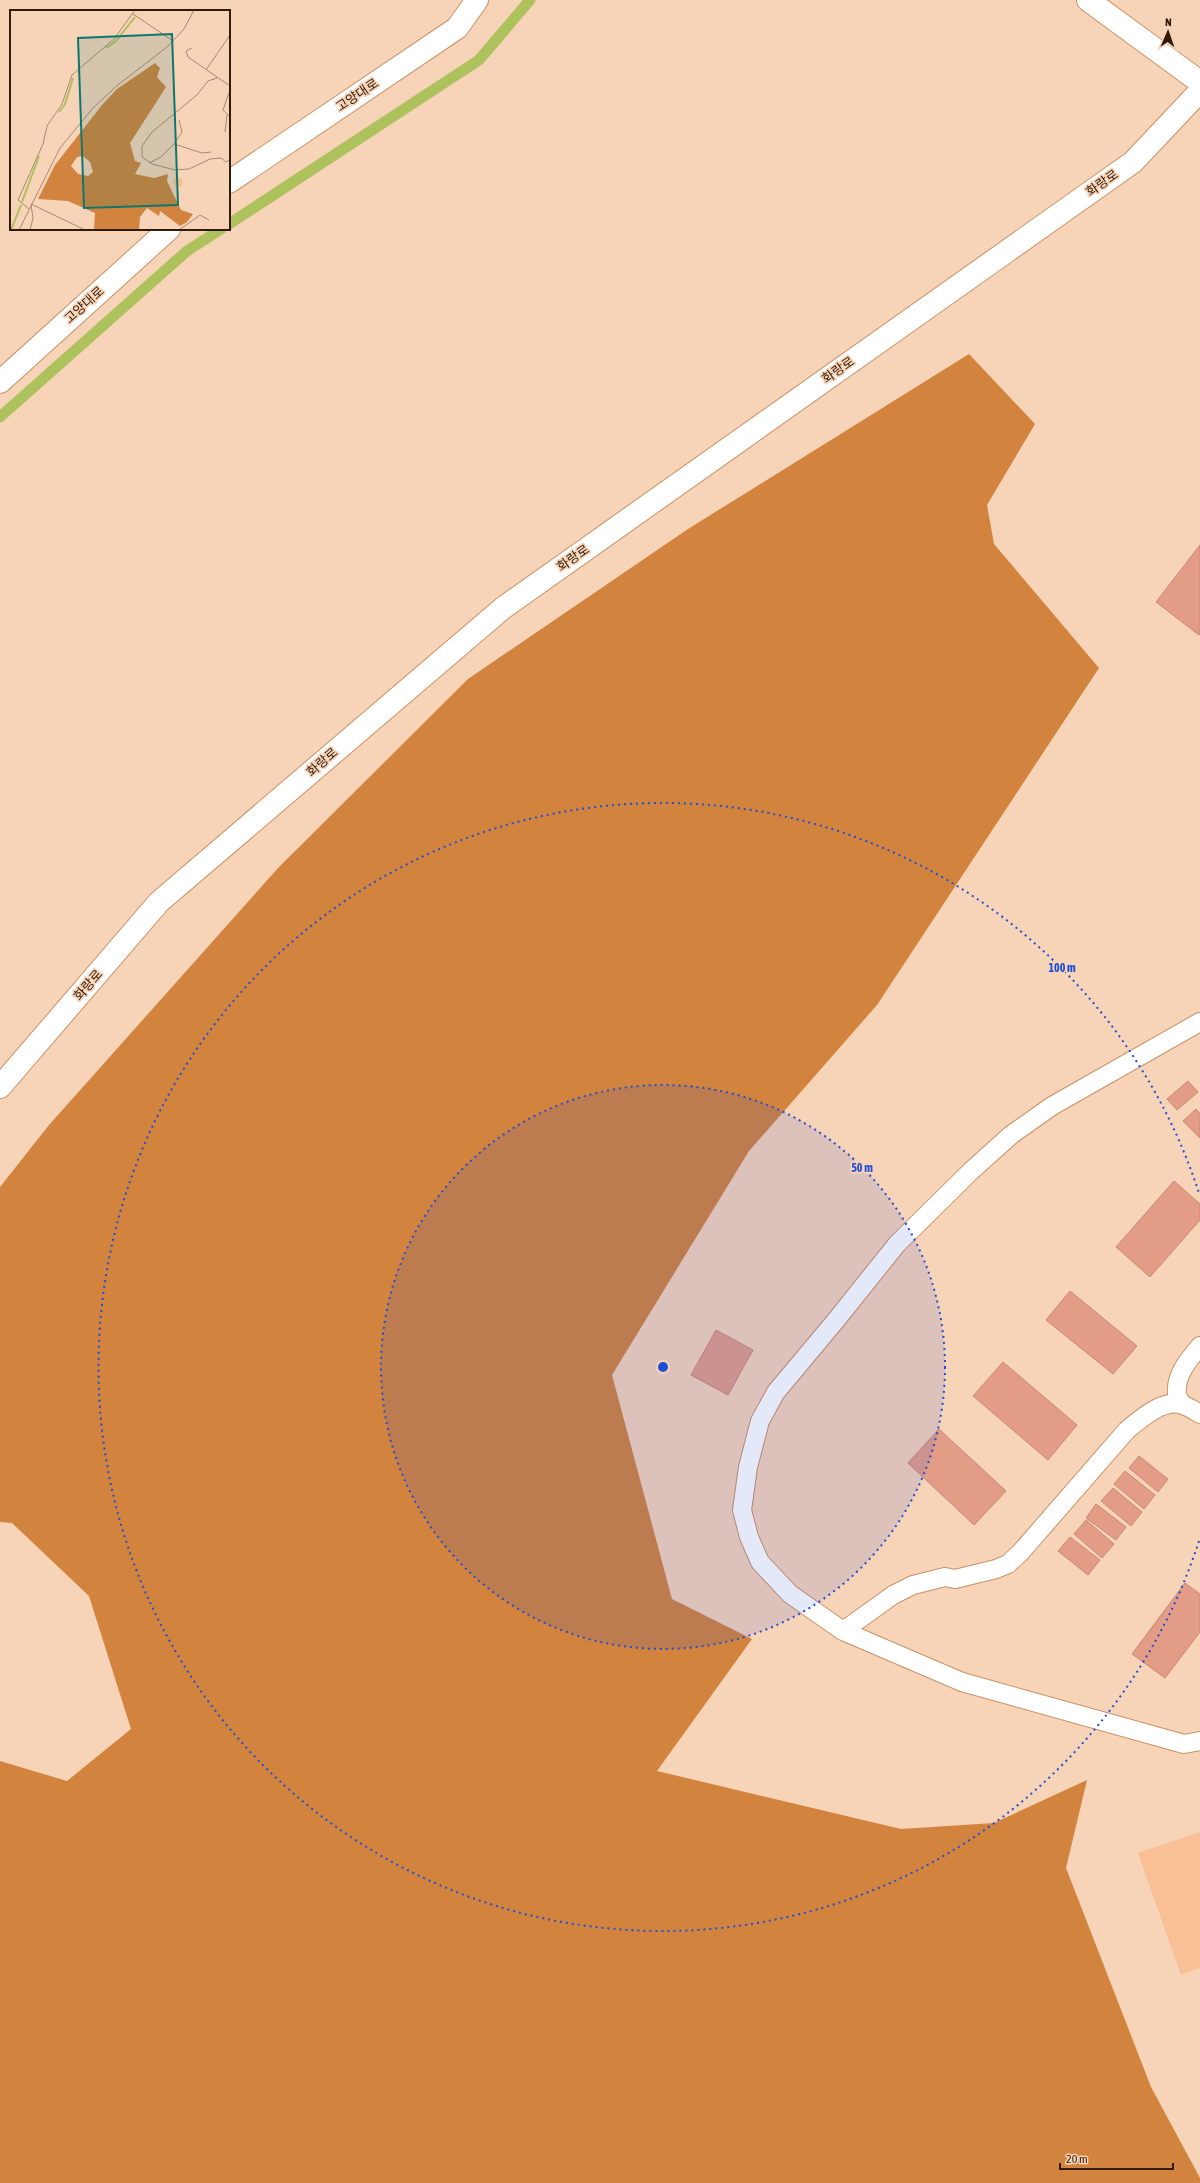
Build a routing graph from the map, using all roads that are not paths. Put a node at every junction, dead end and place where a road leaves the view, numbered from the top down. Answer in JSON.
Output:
{"nodes":[{"id":1,"x":477,"y":0,"type":"edge"},
{"id":2,"x":1088,"y":0,"type":"edge"},
{"id":3,"x":1200,"y":82,"type":"edge"},
{"id":4,"x":1200,"y":91,"type":"edge"},
{"id":5,"x":230,"y":181,"type":"edge"},
{"id":6,"x":168,"y":230,"type":"edge"},
{"id":7,"x":0,"y":382,"type":"edge"},
{"id":8,"x":1200,"y":1022,"type":"edge"},
{"id":9,"x":0,"y":1087,"type":"edge"},
{"id":10,"x":1200,"y":1346,"type":"edge"},
{"id":11,"x":1182,"y":1404,"type":"junction"},
{"id":12,"x":1200,"y":1414,"type":"edge"},
{"id":13,"x":843,"y":1631,"type":"junction"},
{"id":14,"x":1200,"y":1741,"type":"edge"}],
"edges":[{"from":1,"to":5,"type":"main road","name":"고양대로"},
{"from":2,"to":3,"type":"main road"},
{"from":4,"to":9,"type":"main road","name":"화랑로"},
{"from":6,"to":7,"type":"main road","name":"고양대로"},
{"from":8,"to":13,"type":"lane"},
{"from":10,"to":11,"type":"lane"},
{"from":11,"to":12,"type":"lane"},
{"from":11,"to":13,"type":"lane"},
{"from":13,"to":14,"type":"lane"}]}
